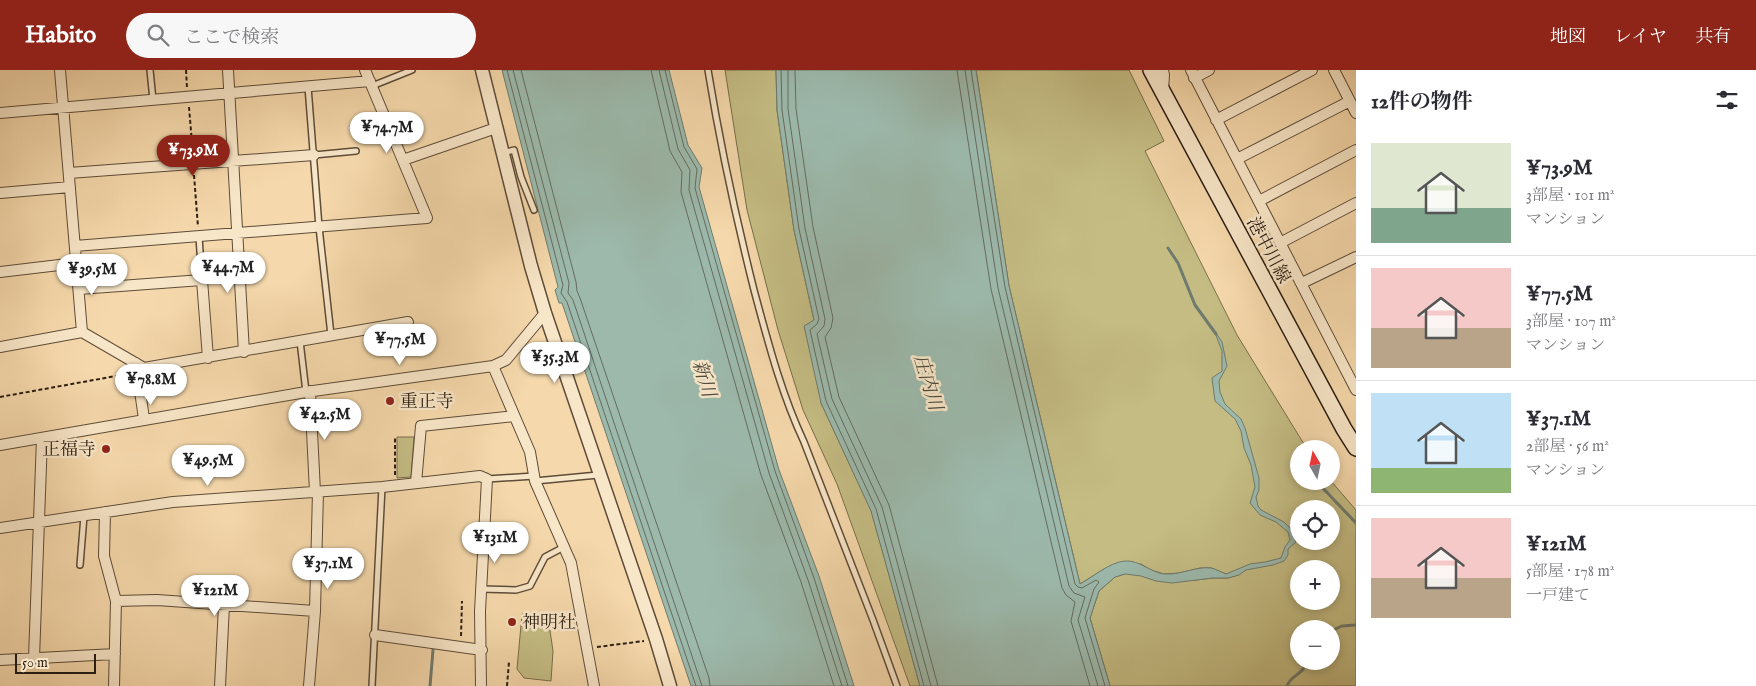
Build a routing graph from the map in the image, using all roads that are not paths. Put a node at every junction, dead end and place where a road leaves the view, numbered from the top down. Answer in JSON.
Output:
{"nodes":[{"id":1,"x":60,"y":70,"type":"edge"},
{"id":2,"x":150,"y":70,"type":"edge"},
{"id":3,"x":228,"y":70,"type":"edge"},
{"id":4,"x":366,"y":70,"type":"edge"},
{"id":5,"x":412,"y":70,"type":"edge"},
{"id":6,"x":482,"y":70,"type":"edge"},
{"id":7,"x":708,"y":70,"type":"edge"},
{"id":8,"x":1151,"y":70,"type":"edge"},
{"id":9,"x":1163,"y":70,"type":"edge"},
{"id":10,"x":1209,"y":70,"type":"edge"},
{"id":11,"x":1312,"y":70,"type":"edge"},
{"id":12,"x":1334,"y":70,"type":"edge"},
{"id":13,"x":1192,"y":74,"type":"edge"},
{"id":14,"x":371,"y":83,"type":"junction"},
{"id":15,"x":308,"y":86,"type":"junction"},
{"id":16,"x":1163,"y":92,"type":"junction"},
{"id":17,"x":230,"y":93,"type":"junction"},
{"id":18,"x":153,"y":100,"type":"junction"},
{"id":19,"x":1353,"y":105,"type":"edge"},
{"id":20,"x":64,"y":108,"type":"junction"},
{"id":21,"x":0,"y":113,"type":"edge"},
{"id":22,"x":1216,"y":120,"type":"junction"},
{"id":23,"x":496,"y":128,"type":"junction"},
{"id":24,"x":1356,"y":150,"type":"edge"},
{"id":25,"x":356,"y":151,"type":"dead end"},
{"id":26,"x":503,"y":153,"type":"junction"},
{"id":27,"x":314,"y":154,"type":"junction"},
{"id":28,"x":1237,"y":159,"type":"junction"},
{"id":29,"x":403,"y":160,"type":"junction"},
{"id":30,"x":234,"y":161,"type":"junction"},
{"id":31,"x":69,"y":174,"type":"junction"},
{"id":32,"x":70,"y":187,"type":"junction"},
{"id":33,"x":0,"y":193,"type":"edge"},
{"id":34,"x":1259,"y":201,"type":"junction"},
{"id":35,"x":1356,"y":203,"type":"edge"},
{"id":36,"x":534,"y":210,"type":"dead end"},
{"id":37,"x":319,"y":227,"type":"junction"},
{"id":38,"x":237,"y":234,"type":"junction"},
{"id":39,"x":199,"y":237,"type":"junction"},
{"id":40,"x":1280,"y":243,"type":"junction"},
{"id":41,"x":75,"y":246,"type":"junction"},
{"id":42,"x":1355,"y":260,"type":"edge"},
{"id":43,"x":76,"y":263,"type":"junction"},
{"id":44,"x":0,"y":272,"type":"edge"},
{"id":45,"x":202,"y":280,"type":"junction"},
{"id":46,"x":1302,"y":283,"type":"junction"},
{"id":47,"x":78,"y":290,"type":"junction"},
{"id":48,"x":545,"y":313,"type":"junction"},
{"id":49,"x":408,"y":322,"type":"dead end"},
{"id":50,"x":82,"y":332,"type":"junction"},
{"id":51,"x":331,"y":335,"type":"junction"},
{"id":52,"x":300,"y":341,"type":"junction"},
{"id":53,"x":0,"y":347,"type":"edge"},
{"id":54,"x":244,"y":352,"type":"junction"},
{"id":55,"x":208,"y":358,"type":"junction"},
{"id":56,"x":493,"y":366,"type":"junction"},
{"id":57,"x":137,"y":368,"type":"junction"},
{"id":58,"x":1356,"y":390,"type":"edge"},
{"id":59,"x":308,"y":391,"type":"junction"},
{"id":60,"x":514,"y":416,"type":"junction"},
{"id":61,"x":144,"y":420,"type":"junction"},
{"id":62,"x":42,"y":438,"type":"junction"},
{"id":63,"x":0,"y":445,"type":"edge"},
{"id":64,"x":1356,"y":448,"type":"edge"},
{"id":65,"x":601,"y":474,"type":"junction"},
{"id":66,"x":534,"y":478,"type":"junction"},
{"id":67,"x":487,"y":479,"type":"junction"},
{"id":68,"x":416,"y":483,"type":"junction"},
{"id":69,"x":382,"y":487,"type":"junction"},
{"id":70,"x":316,"y":492,"type":"junction"},
{"id":71,"x":105,"y":512,"type":"junction"},
{"id":72,"x":84,"y":515,"type":"junction"},
{"id":73,"x":39,"y":521,"type":"junction"},
{"id":74,"x":0,"y":528,"type":"edge"},
{"id":75,"x":564,"y":547,"type":"junction"},
{"id":76,"x":80,"y":565,"type":"dead end"},
{"id":77,"x":482,"y":590,"type":"junction"},
{"id":78,"x":116,"y":601,"type":"junction"},
{"id":79,"x":224,"y":605,"type":"junction"},
{"id":80,"x":314,"y":611,"type":"junction"},
{"id":81,"x":375,"y":635,"type":"junction"},
{"id":82,"x":482,"y":650,"type":"junction"},
{"id":83,"x":115,"y":654,"type":"junction"},
{"id":84,"x":34,"y":658,"type":"junction"},
{"id":85,"x":0,"y":660,"type":"edge"},
{"id":86,"x":114,"y":686,"type":"edge"},
{"id":87,"x":220,"y":686,"type":"edge"},
{"id":88,"x":309,"y":686,"type":"edge"},
{"id":89,"x":372,"y":686,"type":"edge"},
{"id":90,"x":481,"y":686,"type":"edge"},
{"id":91,"x":594,"y":686,"type":"edge"},
{"id":92,"x":670,"y":686,"type":"edge"},
{"id":93,"x":897,"y":686,"type":"edge"}],
"edges":[{"from":1,"to":20,"type":"street"},
{"from":2,"to":18,"type":"lane"},
{"from":3,"to":17,"type":"street"},
{"from":4,"to":14,"type":"street"},
{"from":5,"to":14,"type":"lane"},
{"from":6,"to":23,"type":"street"},
{"from":7,"to":93,"type":"lane"},
{"from":8,"to":16,"type":"main road","name":"港中川線"},
{"from":9,"to":16,"type":"street"},
{"from":10,"to":13,"type":"street"},
{"from":11,"to":22,"type":"street"},
{"from":12,"to":19,"type":"street"},
{"from":13,"to":22,"type":"street"},
{"from":14,"to":15,"type":"street"},
{"from":14,"to":29,"type":"street"},
{"from":15,"to":17,"type":"street"},
{"from":15,"to":27,"type":"lane"},
{"from":16,"to":64,"type":"main road","name":"港中川線"},
{"from":17,"to":18,"type":"street"},
{"from":17,"to":30,"type":"street"},
{"from":18,"to":20,"type":"street"},
{"from":19,"to":28,"type":"street"},
{"from":20,"to":21,"type":"street"},
{"from":20,"to":31,"type":"street"},
{"from":22,"to":28,"type":"street"},
{"from":23,"to":26,"type":"street"},
{"from":23,"to":29,"type":"street"},
{"from":24,"to":34,"type":"street"},
{"from":25,"to":27,"type":"lane"},
{"from":26,"to":36,"type":"lane"},
{"from":26,"to":48,"type":"street"},
{"from":27,"to":30,"type":"street"},
{"from":27,"to":37,"type":"lane"},
{"from":28,"to":34,"type":"street"},
{"from":29,"to":37,"type":"street"},
{"from":30,"to":31,"type":"street"},
{"from":30,"to":38,"type":"street"},
{"from":31,"to":32,"type":"street"},
{"from":32,"to":33,"type":"street"},
{"from":32,"to":41,"type":"street"},
{"from":34,"to":40,"type":"street"},
{"from":35,"to":40,"type":"street"},
{"from":37,"to":38,"type":"street"},
{"from":37,"to":51,"type":"lane"},
{"from":38,"to":39,"type":"street"},
{"from":38,"to":54,"type":"street"},
{"from":39,"to":41,"type":"street"},
{"from":39,"to":45,"type":"lane"},
{"from":40,"to":46,"type":"street"},
{"from":41,"to":43,"type":"street"},
{"from":42,"to":46,"type":"street"},
{"from":43,"to":44,"type":"street"},
{"from":43,"to":47,"type":"street"},
{"from":45,"to":47,"type":"street"},
{"from":45,"to":55,"type":"street"},
{"from":46,"to":58,"type":"street"},
{"from":47,"to":50,"type":"street"},
{"from":48,"to":56,"type":"street"},
{"from":48,"to":65,"type":"street"},
{"from":49,"to":51,"type":"street"},
{"from":50,"to":53,"type":"street"},
{"from":50,"to":57,"type":"street"},
{"from":51,"to":52,"type":"street"},
{"from":52,"to":54,"type":"street"},
{"from":52,"to":59,"type":"lane"},
{"from":54,"to":55,"type":"street"},
{"from":55,"to":57,"type":"street"},
{"from":56,"to":59,"type":"street"},
{"from":56,"to":60,"type":"street"},
{"from":57,"to":61,"type":"street"},
{"from":59,"to":61,"type":"street"},
{"from":59,"to":70,"type":"street"},
{"from":60,"to":66,"type":"street"},
{"from":60,"to":68,"type":"street"},
{"from":61,"to":62,"type":"street"},
{"from":62,"to":63,"type":"street"},
{"from":62,"to":73,"type":"street"},
{"from":65,"to":66,"type":"lane"},
{"from":65,"to":92,"type":"street"},
{"from":66,"to":67,"type":"lane"},
{"from":66,"to":75,"type":"street"},
{"from":67,"to":68,"type":"street"},
{"from":67,"to":77,"type":"street"},
{"from":68,"to":69,"type":"street"},
{"from":69,"to":70,"type":"street"},
{"from":69,"to":81,"type":"lane"},
{"from":70,"to":71,"type":"street"},
{"from":70,"to":80,"type":"street"},
{"from":71,"to":72,"type":"street"},
{"from":71,"to":78,"type":"street"},
{"from":72,"to":73,"type":"street"},
{"from":72,"to":76,"type":"lane"},
{"from":73,"to":74,"type":"street"},
{"from":73,"to":84,"type":"street"},
{"from":75,"to":77,"type":"lane"},
{"from":75,"to":91,"type":"street"},
{"from":77,"to":82,"type":"street"},
{"from":78,"to":79,"type":"street"},
{"from":78,"to":83,"type":"street"},
{"from":79,"to":80,"type":"street"},
{"from":79,"to":87,"type":"street"},
{"from":80,"to":88,"type":"street"},
{"from":81,"to":82,"type":"street"},
{"from":81,"to":89,"type":"lane"},
{"from":82,"to":90,"type":"street"},
{"from":83,"to":84,"type":"street"},
{"from":83,"to":86,"type":"street"},
{"from":84,"to":85,"type":"street"}]}
